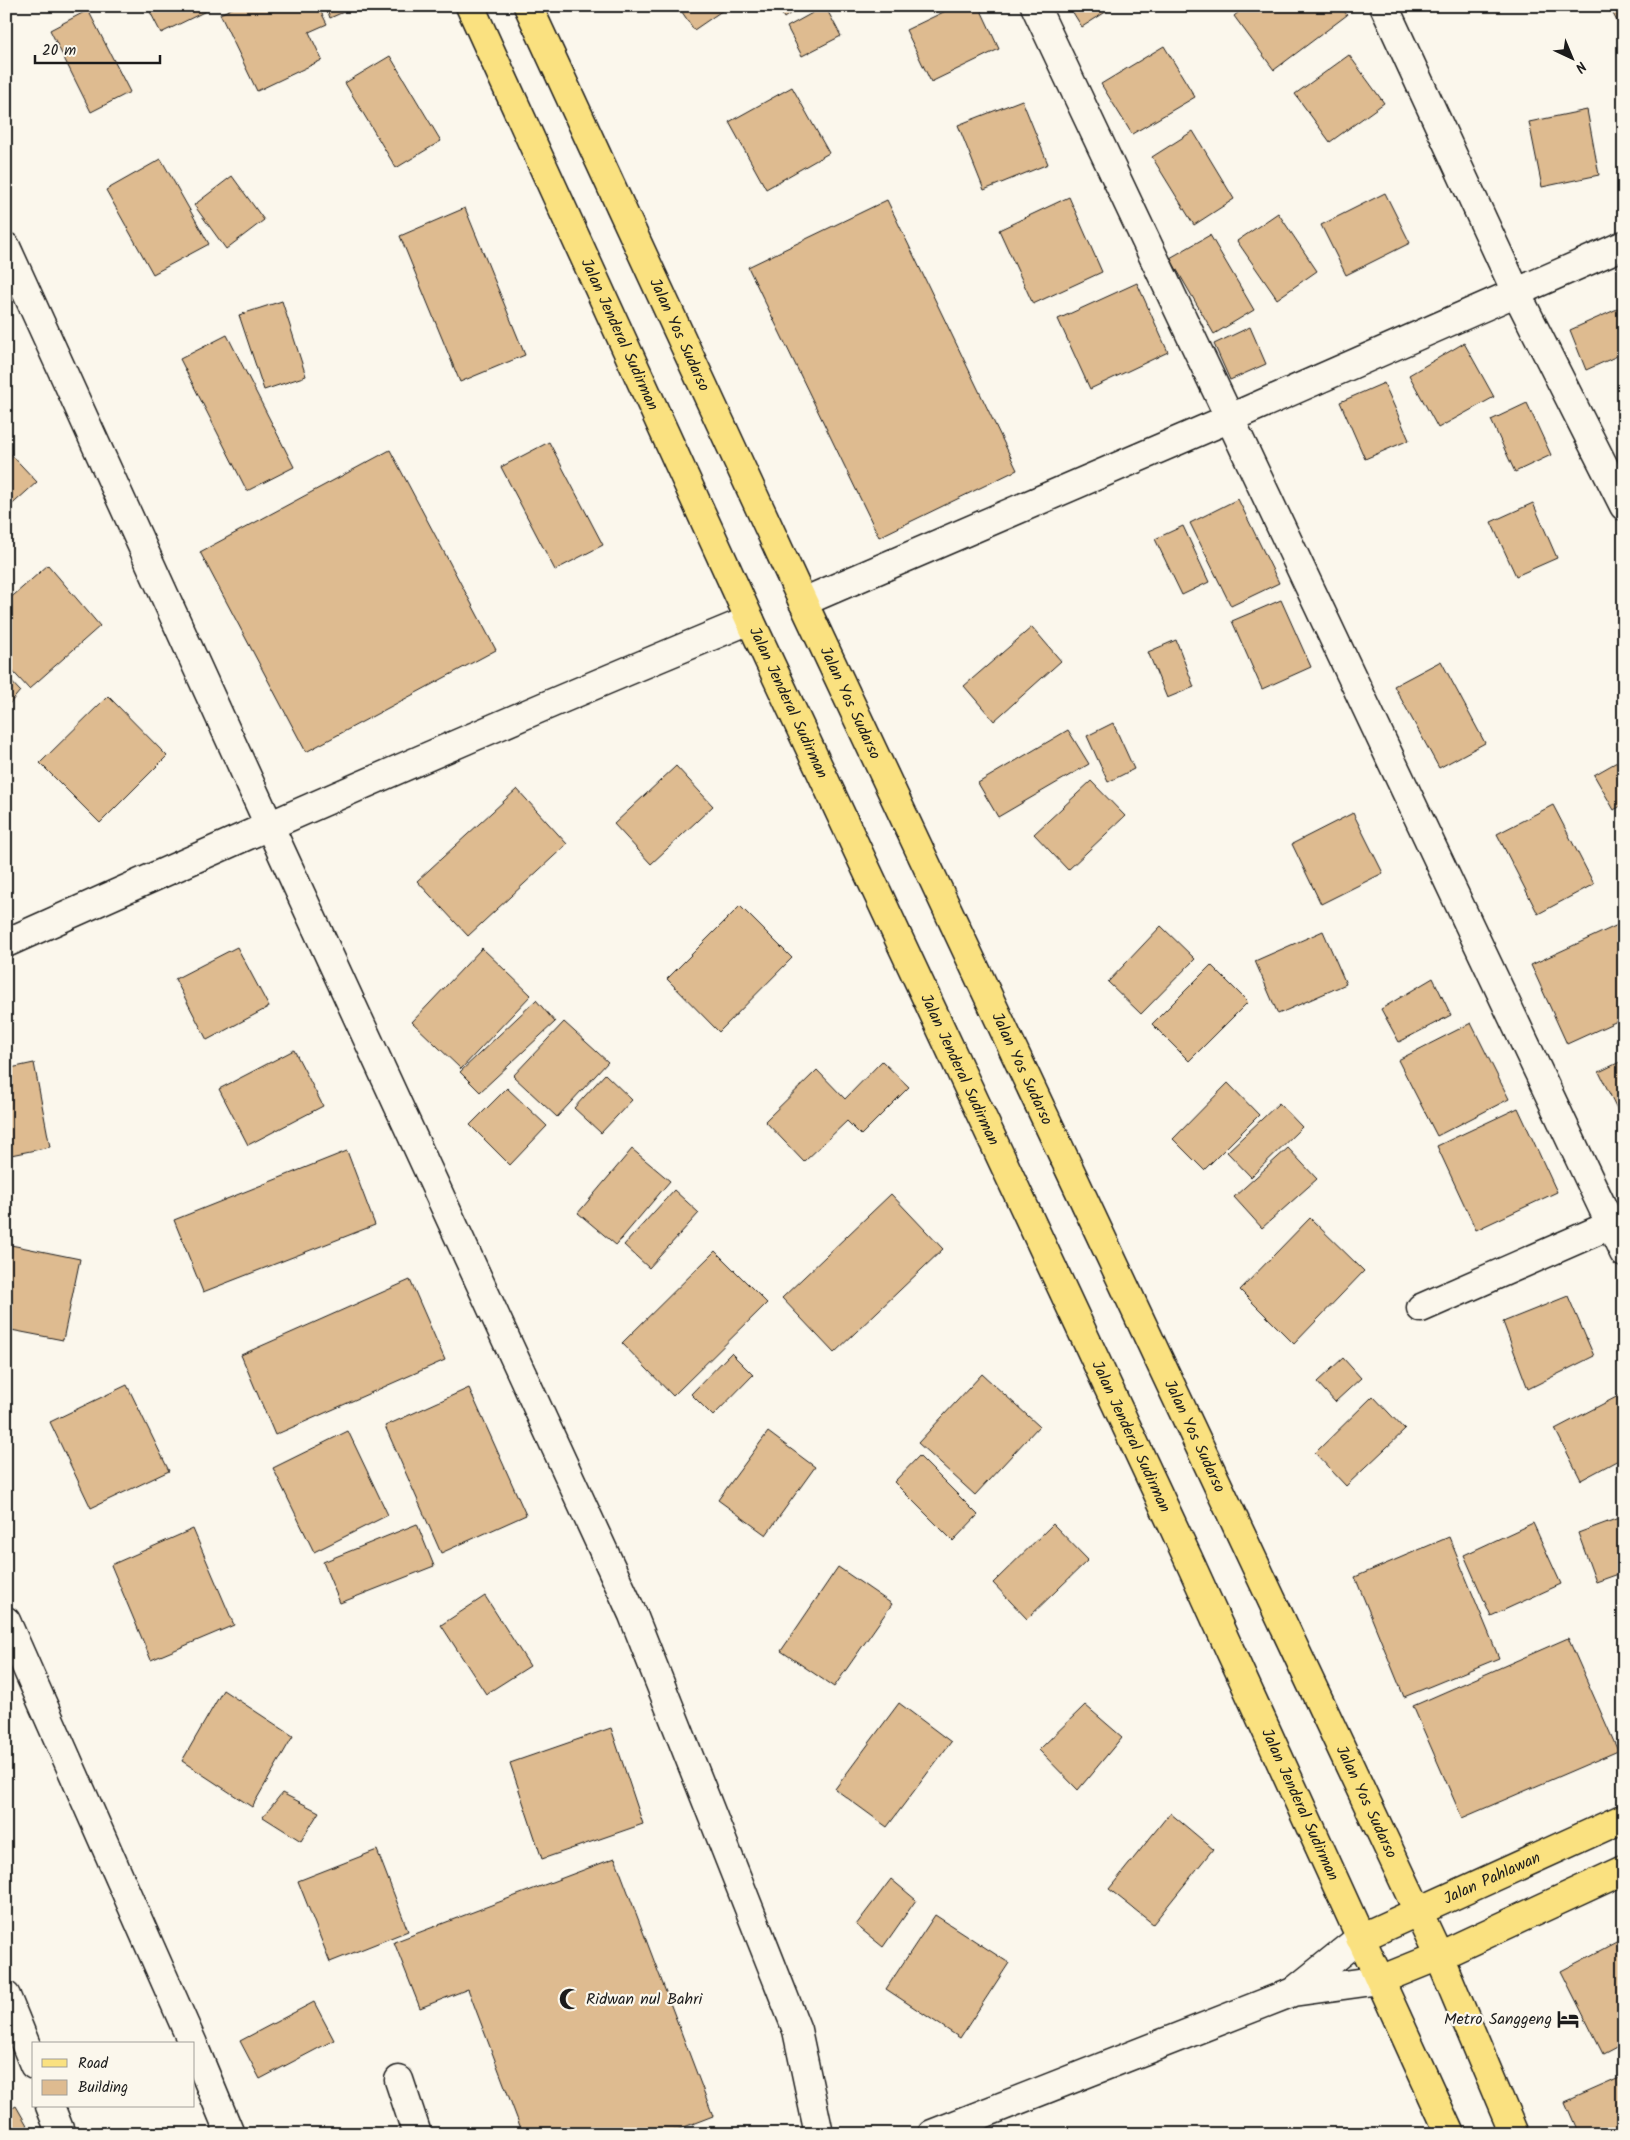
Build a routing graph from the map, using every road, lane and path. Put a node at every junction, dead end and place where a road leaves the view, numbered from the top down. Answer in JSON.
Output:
{"nodes":[{"id":1,"x":470,"y":6,"type":"edge"},
{"id":2,"x":528,"y":6,"type":"edge"},
{"id":3,"x":1035,"y":6,"type":"edge"},
{"id":4,"x":1384,"y":6,"type":"edge"},
{"id":5,"x":1624,"y":245,"type":"edge"},
{"id":6,"x":6,"y":248,"type":"edge"},
{"id":7,"x":1516,"y":292,"type":"junction"},
{"id":8,"x":1228,"y":419,"type":"junction"},
{"id":9,"x":1624,"y":506,"type":"edge"},
{"id":10,"x":803,"y":602,"type":"junction"},
{"id":11,"x":750,"y":620,"type":"junction"},
{"id":12,"x":269,"y":825,"type":"junction"},
{"id":13,"x":6,"y":942,"type":"edge"},
{"id":14,"x":1617,"y":1222,"type":"edge"},
{"id":15,"x":1624,"y":1253,"type":"edge"},
{"id":16,"x":1421,"y":1308,"type":"dead end"},
{"id":17,"x":6,"y":1620,"type":"edge"},
{"id":18,"x":1624,"y":1818,"type":"edge"},
{"id":19,"x":1624,"y":1870,"type":"edge"},
{"id":20,"x":1417,"y":1912,"type":"junction"},
{"id":21,"x":1360,"y":1938,"type":"junction"},
{"id":22,"x":1439,"y":1956,"type":"junction"},
{"id":23,"x":1380,"y":1980,"type":"junction"},
{"id":24,"x":1293,"y":1992,"type":"junction"},
{"id":25,"x":6,"y":1996,"type":"edge"},
{"id":26,"x":192,"y":2042,"type":"edge"},
{"id":27,"x":195,"y":2050,"type":"edge"},
{"id":28,"x":32,"y":2059,"type":"edge"},
{"id":29,"x":399,"y":2080,"type":"dead end"},
{"id":30,"x":51,"y":2108,"type":"edge"},
{"id":31,"x":62,"y":2134,"type":"edge"},
{"id":32,"x":230,"y":2134,"type":"edge"},
{"id":33,"x":417,"y":2134,"type":"edge"},
{"id":34,"x":818,"y":2134,"type":"edge"},
{"id":35,"x":932,"y":2134,"type":"edge"},
{"id":36,"x":1450,"y":2134,"type":"edge"},
{"id":37,"x":1514,"y":2134,"type":"edge"}],
"edges":[{"from":1,"to":11,"type":"main road","name":"Jalan Jenderal Sudirman"},
{"from":2,"to":10,"type":"main road","name":"Jalan Yos Sudarso"},
{"from":3,"to":8,"type":"street"},
{"from":4,"to":7,"type":"street"},
{"from":5,"to":7,"type":"street"},
{"from":6,"to":12,"type":"street"},
{"from":7,"to":8,"type":"street"},
{"from":7,"to":9,"type":"street"},
{"from":8,"to":10,"type":"street"},
{"from":8,"to":14,"type":"street"},
{"from":10,"to":20,"type":"main road","name":"Jalan Yos Sudarso"},
{"from":11,"to":12,"type":"street"},
{"from":11,"to":21,"type":"main road","name":"Jalan Jenderal Sudirman"},
{"from":12,"to":13,"type":"street"},
{"from":12,"to":34,"type":"street"},
{"from":14,"to":15,"type":"street"},
{"from":14,"to":16,"type":"street"},
{"from":17,"to":26,"type":"street"},
{"from":18,"to":20,"type":"main road","name":"Jalan Pahlawan"},
{"from":19,"to":22,"type":"main road"},
{"from":20,"to":21,"type":"main road","name":"Jalan Pahlawan"},
{"from":20,"to":22,"type":"main road","name":"Jalan Yos Sudarso"},
{"from":21,"to":23,"type":"main road","name":"Jalan Jenderal Sudirman"},
{"from":21,"to":24,"type":"street"},
{"from":22,"to":23,"type":"main road"},
{"from":22,"to":37,"type":"main road","name":"Jalan Yos Sudarso"},
{"from":23,"to":24,"type":"street"},
{"from":23,"to":36,"type":"main road","name":"Jalan Jenderal Sudirman"},
{"from":24,"to":35,"type":"street"},
{"from":25,"to":28,"type":"street"},
{"from":27,"to":32,"type":"street"},
{"from":29,"to":33,"type":"street"},
{"from":30,"to":31,"type":"street"}]}
